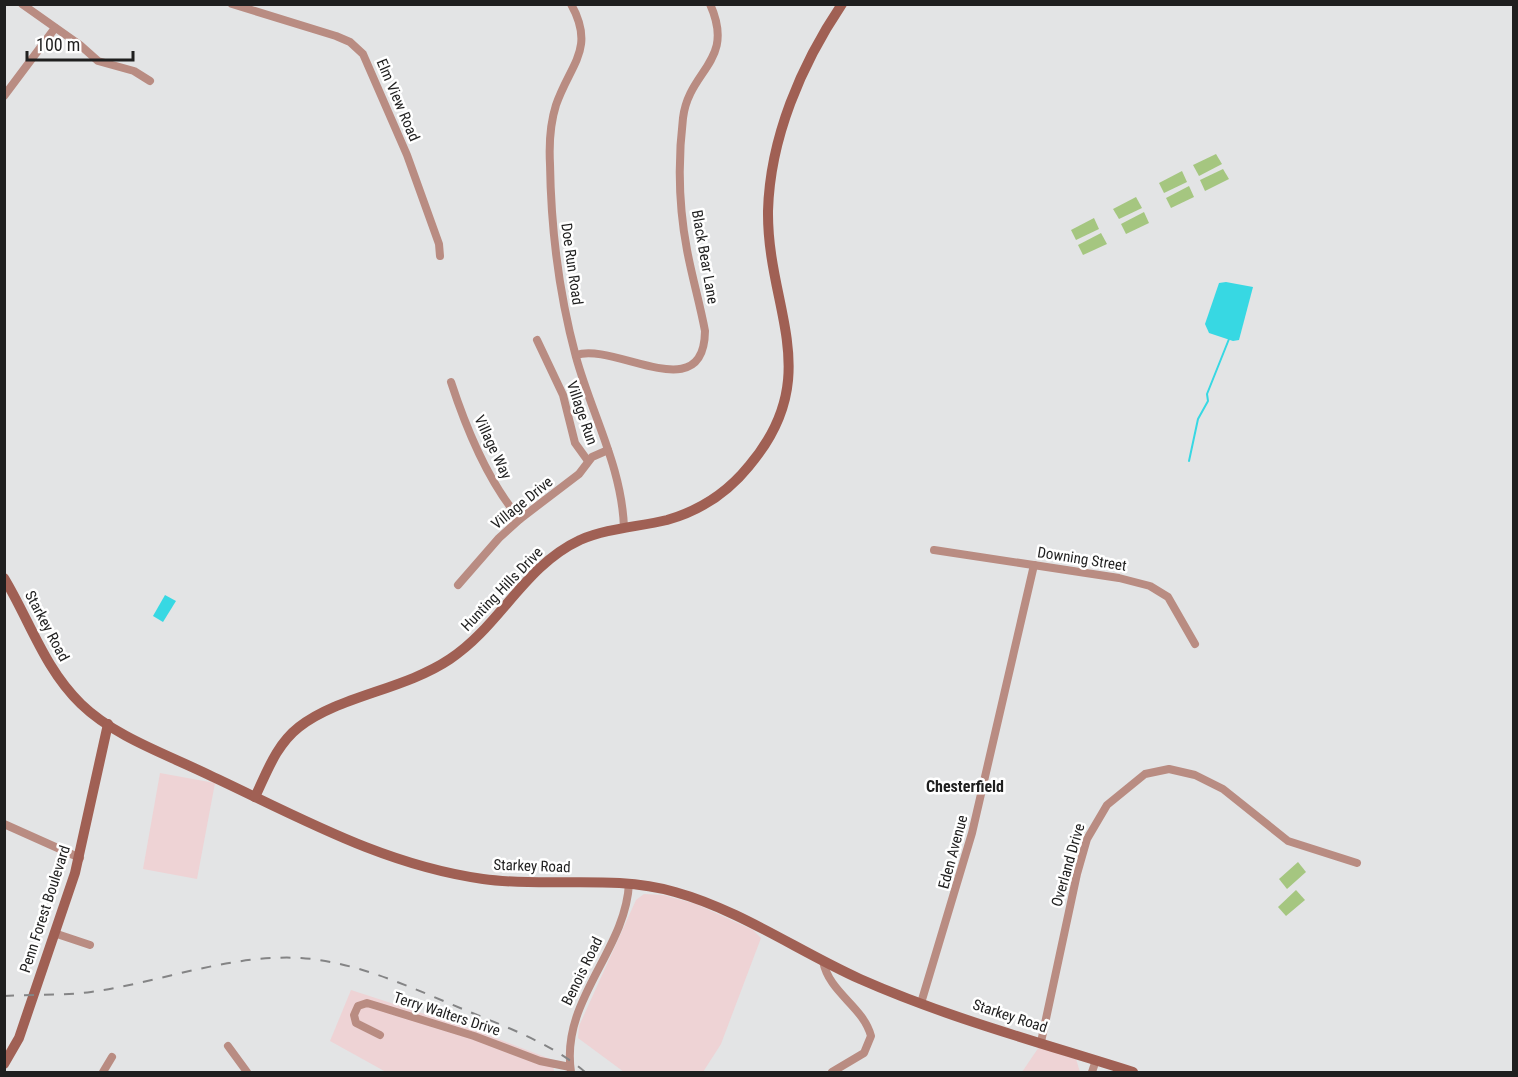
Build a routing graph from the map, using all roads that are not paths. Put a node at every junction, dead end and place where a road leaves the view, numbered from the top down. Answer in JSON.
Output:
{"nodes":[{"id":1,"x":22,"y":4,"type":"edge"},
{"id":2,"x":232,"y":4,"type":"edge"},
{"id":3,"x":571,"y":4,"type":"edge"},
{"id":4,"x":710,"y":4,"type":"edge"},
{"id":5,"x":842,"y":4,"type":"edge"},
{"id":6,"x":56,"y":28,"type":"junction"},
{"id":7,"x":150,"y":81,"type":"dead end"},
{"id":8,"x":4,"y":96,"type":"edge"},
{"id":9,"x":440,"y":256,"type":"dead end"},
{"id":10,"x":537,"y":339,"type":"dead end"},
{"id":11,"x":576,"y":355,"type":"junction"},
{"id":12,"x":451,"y":382,"type":"dead end"},
{"id":13,"x":608,"y":450,"type":"junction"},
{"id":14,"x":588,"y":461,"type":"junction"},
{"id":15,"x":520,"y":519,"type":"junction"},
{"id":16,"x":624,"y":528,"type":"junction"},
{"id":17,"x":934,"y":550,"type":"dead end"},
{"id":18,"x":1034,"y":565,"type":"junction"},
{"id":19,"x":4,"y":578,"type":"edge"},
{"id":20,"x":458,"y":585,"type":"dead end"},
{"id":21,"x":1196,"y":644,"type":"dead end"},
{"id":22,"x":108,"y":724,"type":"junction"},
{"id":23,"x":255,"y":797,"type":"junction"},
{"id":24,"x":4,"y":824,"type":"edge"},
{"id":25,"x":80,"y":858,"type":"junction"},
{"id":26,"x":1357,"y":863,"type":"dead end"},
{"id":27,"x":629,"y":883,"type":"junction"},
{"id":28,"x":54,"y":933,"type":"junction"},
{"id":29,"x":90,"y":945,"type":"dead end"},
{"id":30,"x":823,"y":961,"type":"junction"},
{"id":31,"x":921,"y":1003,"type":"junction"},
{"id":32,"x":380,"y":1035,"type":"dead end"},
{"id":33,"x":1041,"y":1042,"type":"junction"},
{"id":34,"x":228,"y":1046,"type":"dead end"},
{"id":35,"x":112,"y":1058,"type":"dead end"},
{"id":36,"x":1096,"y":1060,"type":"junction"},
{"id":37,"x":4,"y":1064,"type":"edge"},
{"id":38,"x":570,"y":1070,"type":"edge"},
{"id":39,"x":103,"y":1072,"type":"edge"},
{"id":40,"x":247,"y":1072,"type":"edge"},
{"id":41,"x":832,"y":1072,"type":"edge"},
{"id":42,"x":1092,"y":1072,"type":"edge"},
{"id":43,"x":1133,"y":1072,"type":"edge"}],
"edges":[{"from":1,"to":6,"type":"street"},
{"from":2,"to":9,"type":"street","name":"Elm View Road"},
{"from":3,"to":11,"type":"street","name":"Doe Run Road"},
{"from":4,"to":11,"type":"street","name":"Black Bear Lane"},
{"from":5,"to":16,"type":"street","name":"Hunting Hills Drive"},
{"from":6,"to":7,"type":"street"},
{"from":6,"to":8,"type":"street"},
{"from":10,"to":14,"type":"street","name":"Village Run"},
{"from":11,"to":13,"type":"street","name":"Doe Run Road"},
{"from":12,"to":15,"type":"street","name":"Village Way"},
{"from":13,"to":14,"type":"street","name":"Village Drive"},
{"from":13,"to":16,"type":"street","name":"Doe Run Road"},
{"from":14,"to":15,"type":"street","name":"Village Drive"},
{"from":15,"to":20,"type":"street","name":"Village Drive"},
{"from":16,"to":23,"type":"street","name":"Hunting Hills Drive"},
{"from":17,"to":18,"type":"street","name":"Downing Street"},
{"from":18,"to":21,"type":"street","name":"Downing Street"},
{"from":18,"to":31,"type":"street","name":"Eden Avenue"},
{"from":19,"to":22,"type":"street","name":"Starkey Road"},
{"from":22,"to":23,"type":"street","name":"Starkey Road"},
{"from":22,"to":25,"type":"street","name":"Penn Forest Boulevard"},
{"from":23,"to":27,"type":"street","name":"Starkey Road"},
{"from":24,"to":25,"type":"street"},
{"from":25,"to":28,"type":"street","name":"Penn Forest Boulevard"},
{"from":26,"to":33,"type":"street","name":"Overland Drive"},
{"from":27,"to":30,"type":"street","name":"Starkey Road"},
{"from":27,"to":38,"type":"street","name":"Benois Road"},
{"from":28,"to":29,"type":"street"},
{"from":28,"to":37,"type":"street","name":"Penn Forest Boulevard"},
{"from":30,"to":31,"type":"street","name":"Starkey Road"},
{"from":30,"to":41,"type":"street"},
{"from":31,"to":33,"type":"street","name":"Starkey Road"},
{"from":32,"to":38,"type":"street","name":"Terry Walters Drive"},
{"from":33,"to":36,"type":"street","name":"Starkey Road"},
{"from":34,"to":40,"type":"street"},
{"from":35,"to":39,"type":"street"},
{"from":36,"to":42,"type":"street"},
{"from":36,"to":43,"type":"street","name":"Starkey Road"}]}
